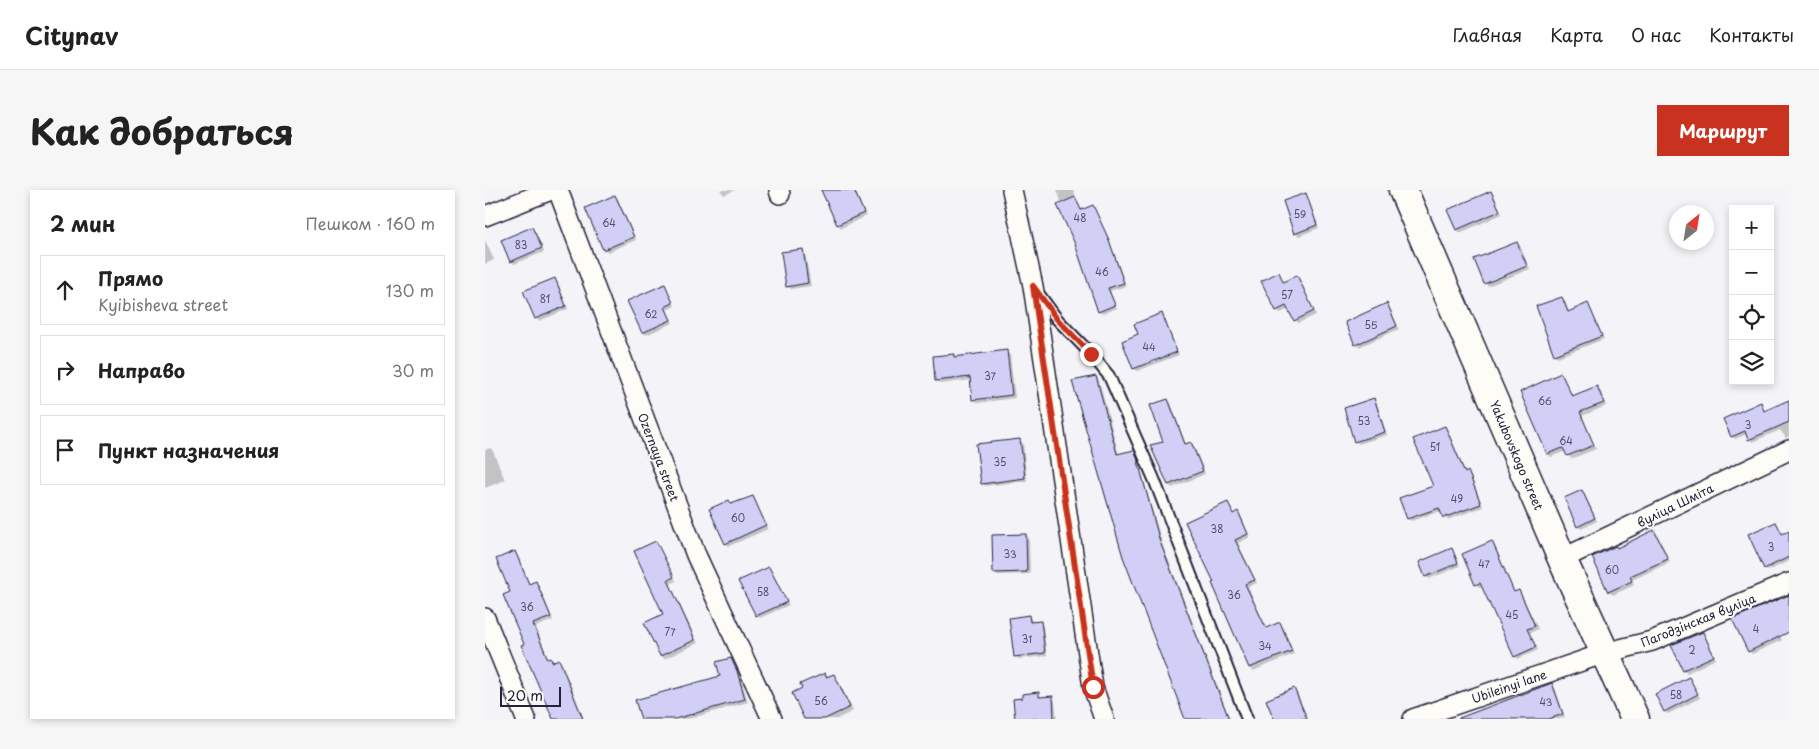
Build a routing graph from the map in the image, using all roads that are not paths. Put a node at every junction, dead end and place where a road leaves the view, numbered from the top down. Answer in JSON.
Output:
{"nodes":[{"id":1,"x":551,"y":190,"type":"edge"},
{"id":2,"x":557,"y":190,"type":"edge"},
{"id":3,"x":1012,"y":190,"type":"edge"},
{"id":4,"x":1403,"y":190,"type":"edge"},
{"id":5,"x":485,"y":216,"type":"edge"},
{"id":6,"x":1033,"y":286,"type":"junction"},
{"id":7,"x":1789,"y":450,"type":"edge"},
{"id":8,"x":1561,"y":559,"type":"junction"},
{"id":9,"x":1789,"y":583,"type":"edge"},
{"id":10,"x":485,"y":618,"type":"edge"},
{"id":11,"x":1605,"y":653,"type":"junction"},
{"id":12,"x":526,"y":719,"type":"edge"},
{"id":13,"x":772,"y":719,"type":"edge"},
{"id":14,"x":1104,"y":719,"type":"edge"},
{"id":15,"x":1247,"y":719,"type":"edge"},
{"id":16,"x":1413,"y":719,"type":"edge"},
{"id":17,"x":1635,"y":719,"type":"edge"}],
"edges":[{"from":1,"to":5,"type":"street"},
{"from":2,"to":13,"type":"street","name":"Ozernaya street"},
{"from":3,"to":6,"type":"street"},
{"from":4,"to":8,"type":"main road","name":"Yakubovskogo street"},
{"from":6,"to":14,"type":"street"},
{"from":6,"to":15,"type":"lane"},
{"from":7,"to":8,"type":"street","name":"вуліца Шміта"},
{"from":8,"to":11,"type":"main road","name":"Yakubovskogo street"},
{"from":9,"to":11,"type":"street","name":"Пагодзінская вуліца"},
{"from":10,"to":12,"type":"street"},
{"from":11,"to":16,"type":"street","name":"Ubileinyi lane"},
{"from":11,"to":17,"type":"main road","name":"Yakubovskogo street"}]}
